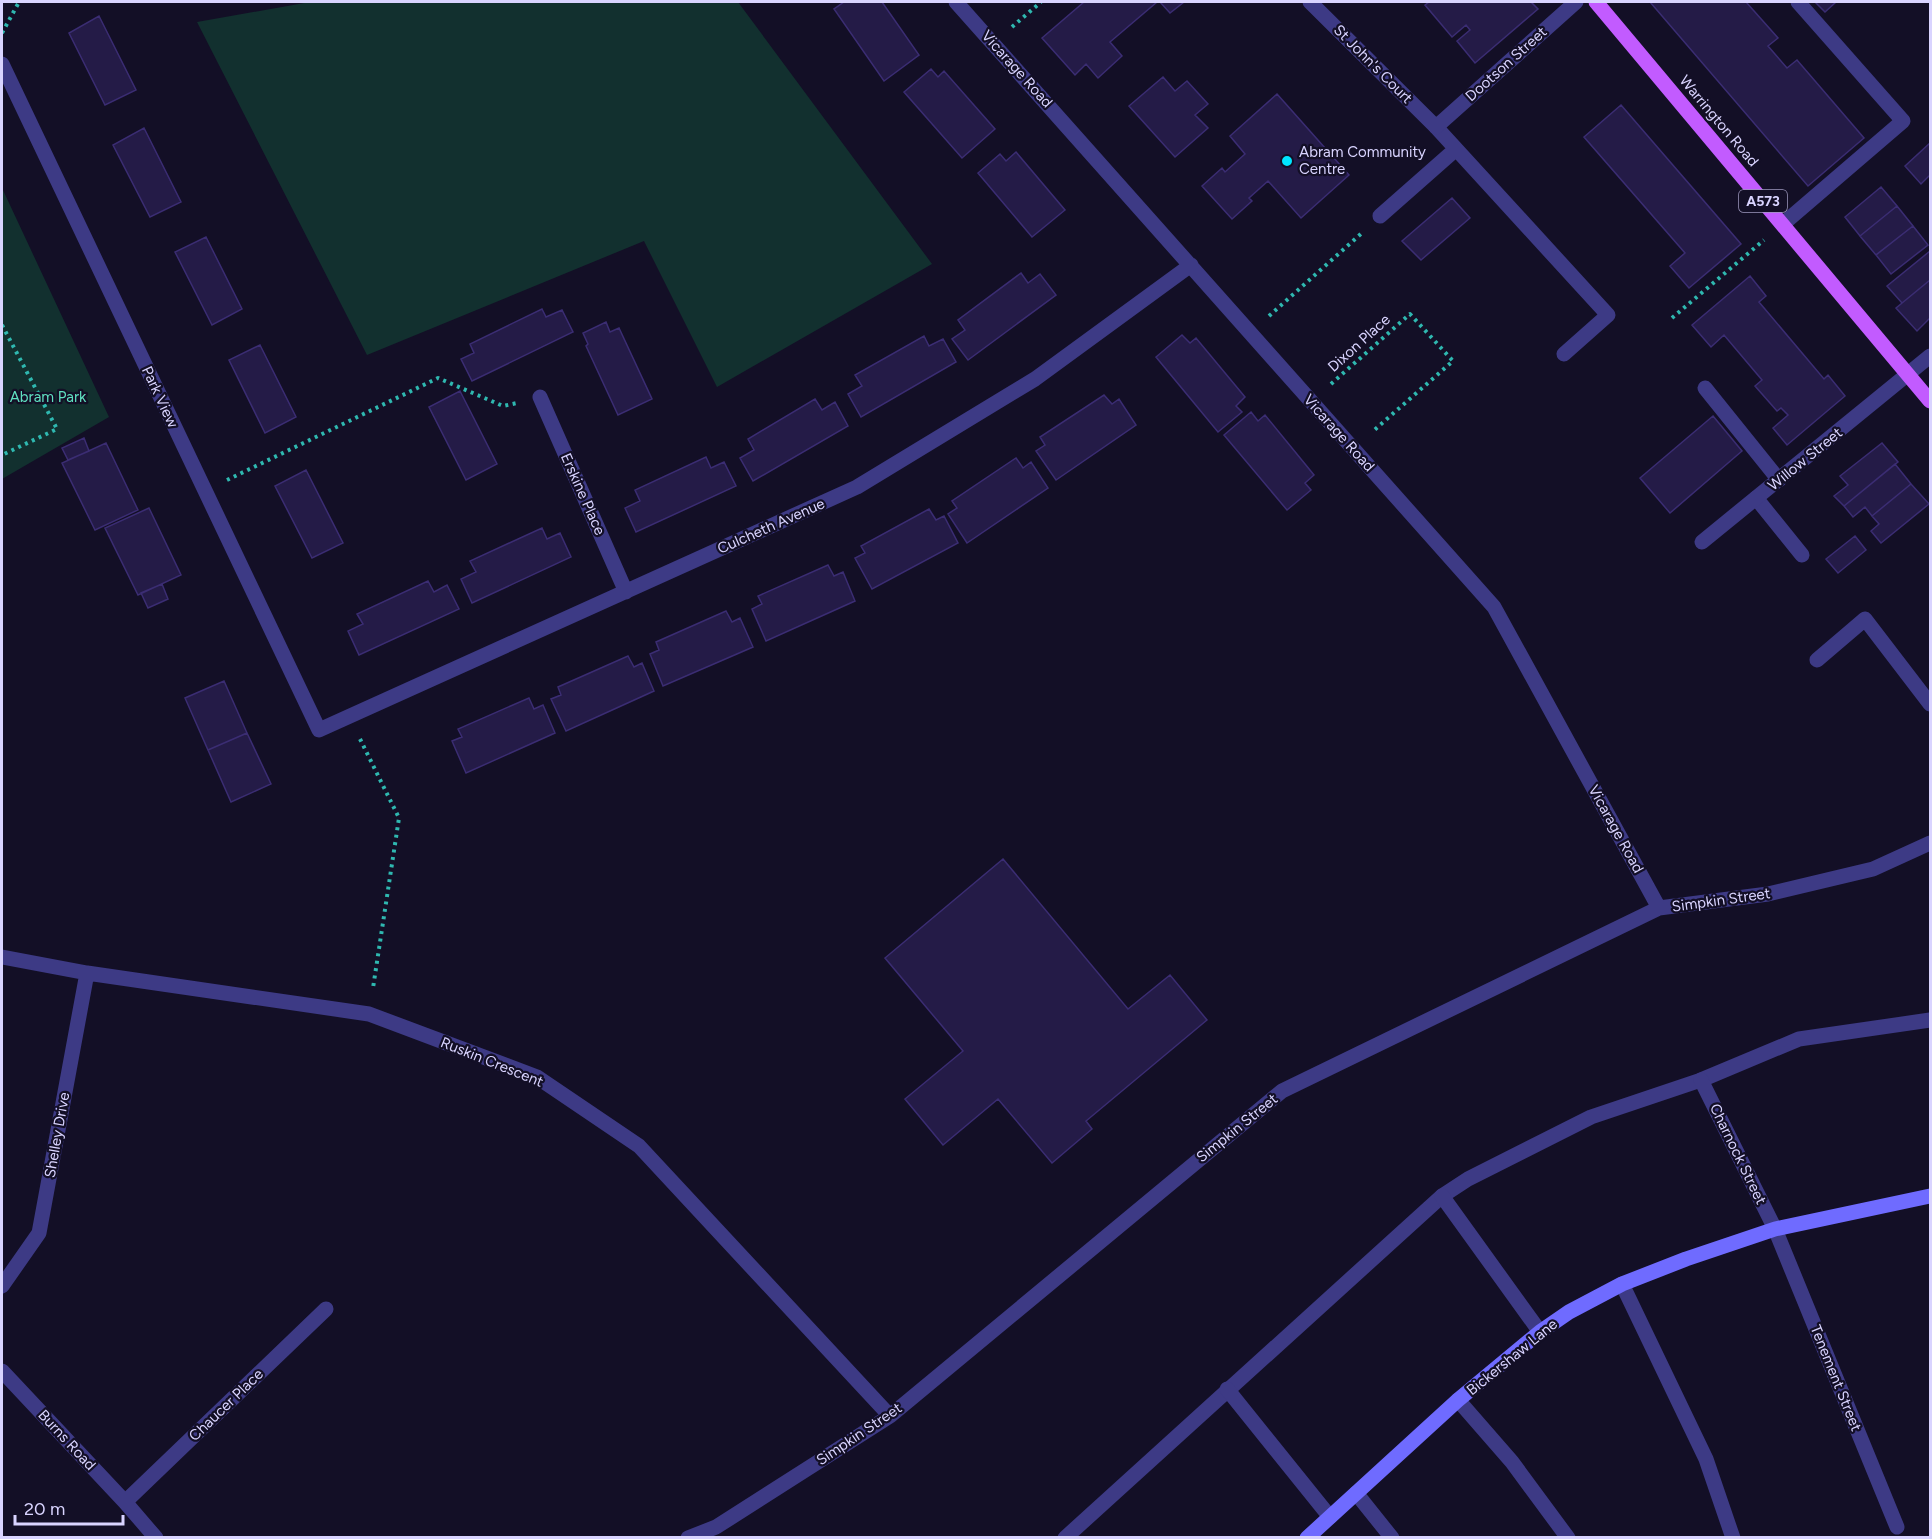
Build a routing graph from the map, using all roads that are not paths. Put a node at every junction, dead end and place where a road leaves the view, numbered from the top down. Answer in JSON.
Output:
{"nodes":[{"id":1,"x":956,"y":2,"type":"edge"},
{"id":2,"x":1310,"y":2,"type":"edge"},
{"id":3,"x":1576,"y":2,"type":"edge"},
{"id":4,"x":1596,"y":2,"type":"edge"},
{"id":5,"x":1798,"y":2,"type":"edge"},
{"id":6,"x":2,"y":64,"type":"edge"},
{"id":7,"x":1436,"y":127,"type":"junction"},
{"id":8,"x":1456,"y":149,"type":"junction"},
{"id":9,"x":1380,"y":216,"type":"road end"},
{"id":10,"x":1783,"y":224,"type":"junction"},
{"id":11,"x":1191,"y":265,"type":"junction"},
{"id":12,"x":1564,"y":354,"type":"dead end"},
{"id":13,"x":1930,"y":356,"type":"edge"},
{"id":14,"x":1909,"y":375,"type":"junction"},
{"id":15,"x":1705,"y":388,"type":"dead end"},
{"id":16,"x":540,"y":397,"type":"road end"},
{"id":17,"x":1930,"y":400,"type":"edge"},
{"id":18,"x":1779,"y":480,"type":"junction"},
{"id":19,"x":1756,"y":498,"type":"junction"},
{"id":20,"x":1702,"y":542,"type":"dead end"},
{"id":21,"x":1802,"y":555,"type":"dead end"},
{"id":22,"x":626,"y":592,"type":"junction"},
{"id":23,"x":1817,"y":660,"type":"dead end"},
{"id":24,"x":1930,"y":704,"type":"edge"},
{"id":25,"x":319,"y":730,"type":"joint"},
{"id":26,"x":1930,"y":843,"type":"edge"},
{"id":27,"x":1659,"y":908,"type":"junction"},
{"id":28,"x":2,"y":957,"type":"edge"},
{"id":29,"x":87,"y":973,"type":"junction"},
{"id":30,"x":1930,"y":1020,"type":"edge"},
{"id":31,"x":1701,"y":1080,"type":"junction"},
{"id":32,"x":1442,"y":1196,"type":"junction"},
{"id":33,"x":1930,"y":1196,"type":"edge"},
{"id":34,"x":1775,"y":1229,"type":"junction"},
{"id":35,"x":1622,"y":1284,"type":"junction"},
{"id":36,"x":2,"y":1286,"type":"edge"},
{"id":37,"x":327,"y":1309,"type":"dead end"},
{"id":38,"x":1540,"y":1332,"type":"junction"},
{"id":39,"x":2,"y":1371,"type":"edge"},
{"id":40,"x":1227,"y":1389,"type":"junction"},
{"id":41,"x":1458,"y":1400,"type":"junction"},
{"id":42,"x":890,"y":1416,"type":"junction"},
{"id":43,"x":1356,"y":1493,"type":"junction"},
{"id":44,"x":125,"y":1502,"type":"junction"},
{"id":45,"x":1330,"y":1517,"type":"junction"},
{"id":46,"x":1897,"y":1527,"type":"dead end"},
{"id":47,"x":156,"y":1538,"type":"edge"},
{"id":48,"x":688,"y":1538,"type":"edge"},
{"id":49,"x":1065,"y":1538,"type":"edge"},
{"id":50,"x":1307,"y":1538,"type":"edge"},
{"id":51,"x":1392,"y":1538,"type":"edge"},
{"id":52,"x":1568,"y":1538,"type":"edge"},
{"id":53,"x":1733,"y":1538,"type":"edge"}],
"edges":[{"from":1,"to":11,"type":"street","name":"Vicarage Road"},
{"from":2,"to":7,"type":"street","name":"St John's Court"},
{"from":3,"to":7,"type":"street","name":"Dootson Street"},
{"from":4,"to":10,"type":"main road","name":"Warrington Road","number":"A573"},
{"from":5,"to":10,"type":"street"},
{"from":6,"to":25,"type":"street","name":"Park View"},
{"from":7,"to":8,"type":"street","name":"St John's Court"},
{"from":8,"to":9,"type":"street"},
{"from":8,"to":12,"type":"street","name":"St John's Court"},
{"from":10,"to":14,"type":"main road","name":"Warrington Road","number":"A573"},
{"from":11,"to":22,"type":"street","name":"Culcheth Avenue"},
{"from":11,"to":27,"type":"street","name":"Vicarage Road"},
{"from":13,"to":14,"type":"street","name":"Willow Street"},
{"from":14,"to":17,"type":"main road","name":"Warrington Road","number":"A573"},
{"from":14,"to":18,"type":"street","name":"Willow Street"},
{"from":15,"to":18,"type":"street"},
{"from":16,"to":22,"type":"street","name":"Erskine Place"},
{"from":18,"to":19,"type":"street","name":"Willow Street"},
{"from":19,"to":20,"type":"street","name":"Willow Street"},
{"from":19,"to":21,"type":"street"},
{"from":22,"to":25,"type":"street","name":"Culcheth Avenue"},
{"from":23,"to":24,"type":"street"},
{"from":26,"to":27,"type":"street","name":"Simpkin Street"},
{"from":27,"to":42,"type":"street","name":"Simpkin Street"},
{"from":28,"to":29,"type":"street","name":"Ruskin Crescent"},
{"from":29,"to":36,"type":"street","name":"Shelley Drive"},
{"from":29,"to":42,"type":"street","name":"Ruskin Crescent"},
{"from":30,"to":31,"type":"street"},
{"from":31,"to":32,"type":"street"},
{"from":31,"to":34,"type":"street","name":"Charnock Street"},
{"from":32,"to":38,"type":"street"},
{"from":32,"to":40,"type":"street"},
{"from":33,"to":34,"type":"main road","name":"Bickershaw Lane"},
{"from":34,"to":35,"type":"main road","name":"Bickershaw Lane"},
{"from":34,"to":46,"type":"street","name":"Tenement Street"},
{"from":35,"to":38,"type":"main road","name":"Bickershaw Lane"},
{"from":35,"to":53,"type":"street"},
{"from":37,"to":44,"type":"street","name":"Chaucer Place"},
{"from":38,"to":41,"type":"main road","name":"Bickershaw Lane"},
{"from":39,"to":44,"type":"street","name":"Burns Road"},
{"from":40,"to":45,"type":"street"},
{"from":40,"to":49,"type":"street"},
{"from":41,"to":43,"type":"main road","name":"Bickershaw Lane"},
{"from":41,"to":52,"type":"street"},
{"from":42,"to":48,"type":"street","name":"Simpkin Street"},
{"from":43,"to":45,"type":"main road","name":"Bickershaw Lane"},
{"from":43,"to":51,"type":"street"},
{"from":44,"to":47,"type":"street","name":"Burns Road"},
{"from":45,"to":50,"type":"main road","name":"Bickershaw Lane"}]}
